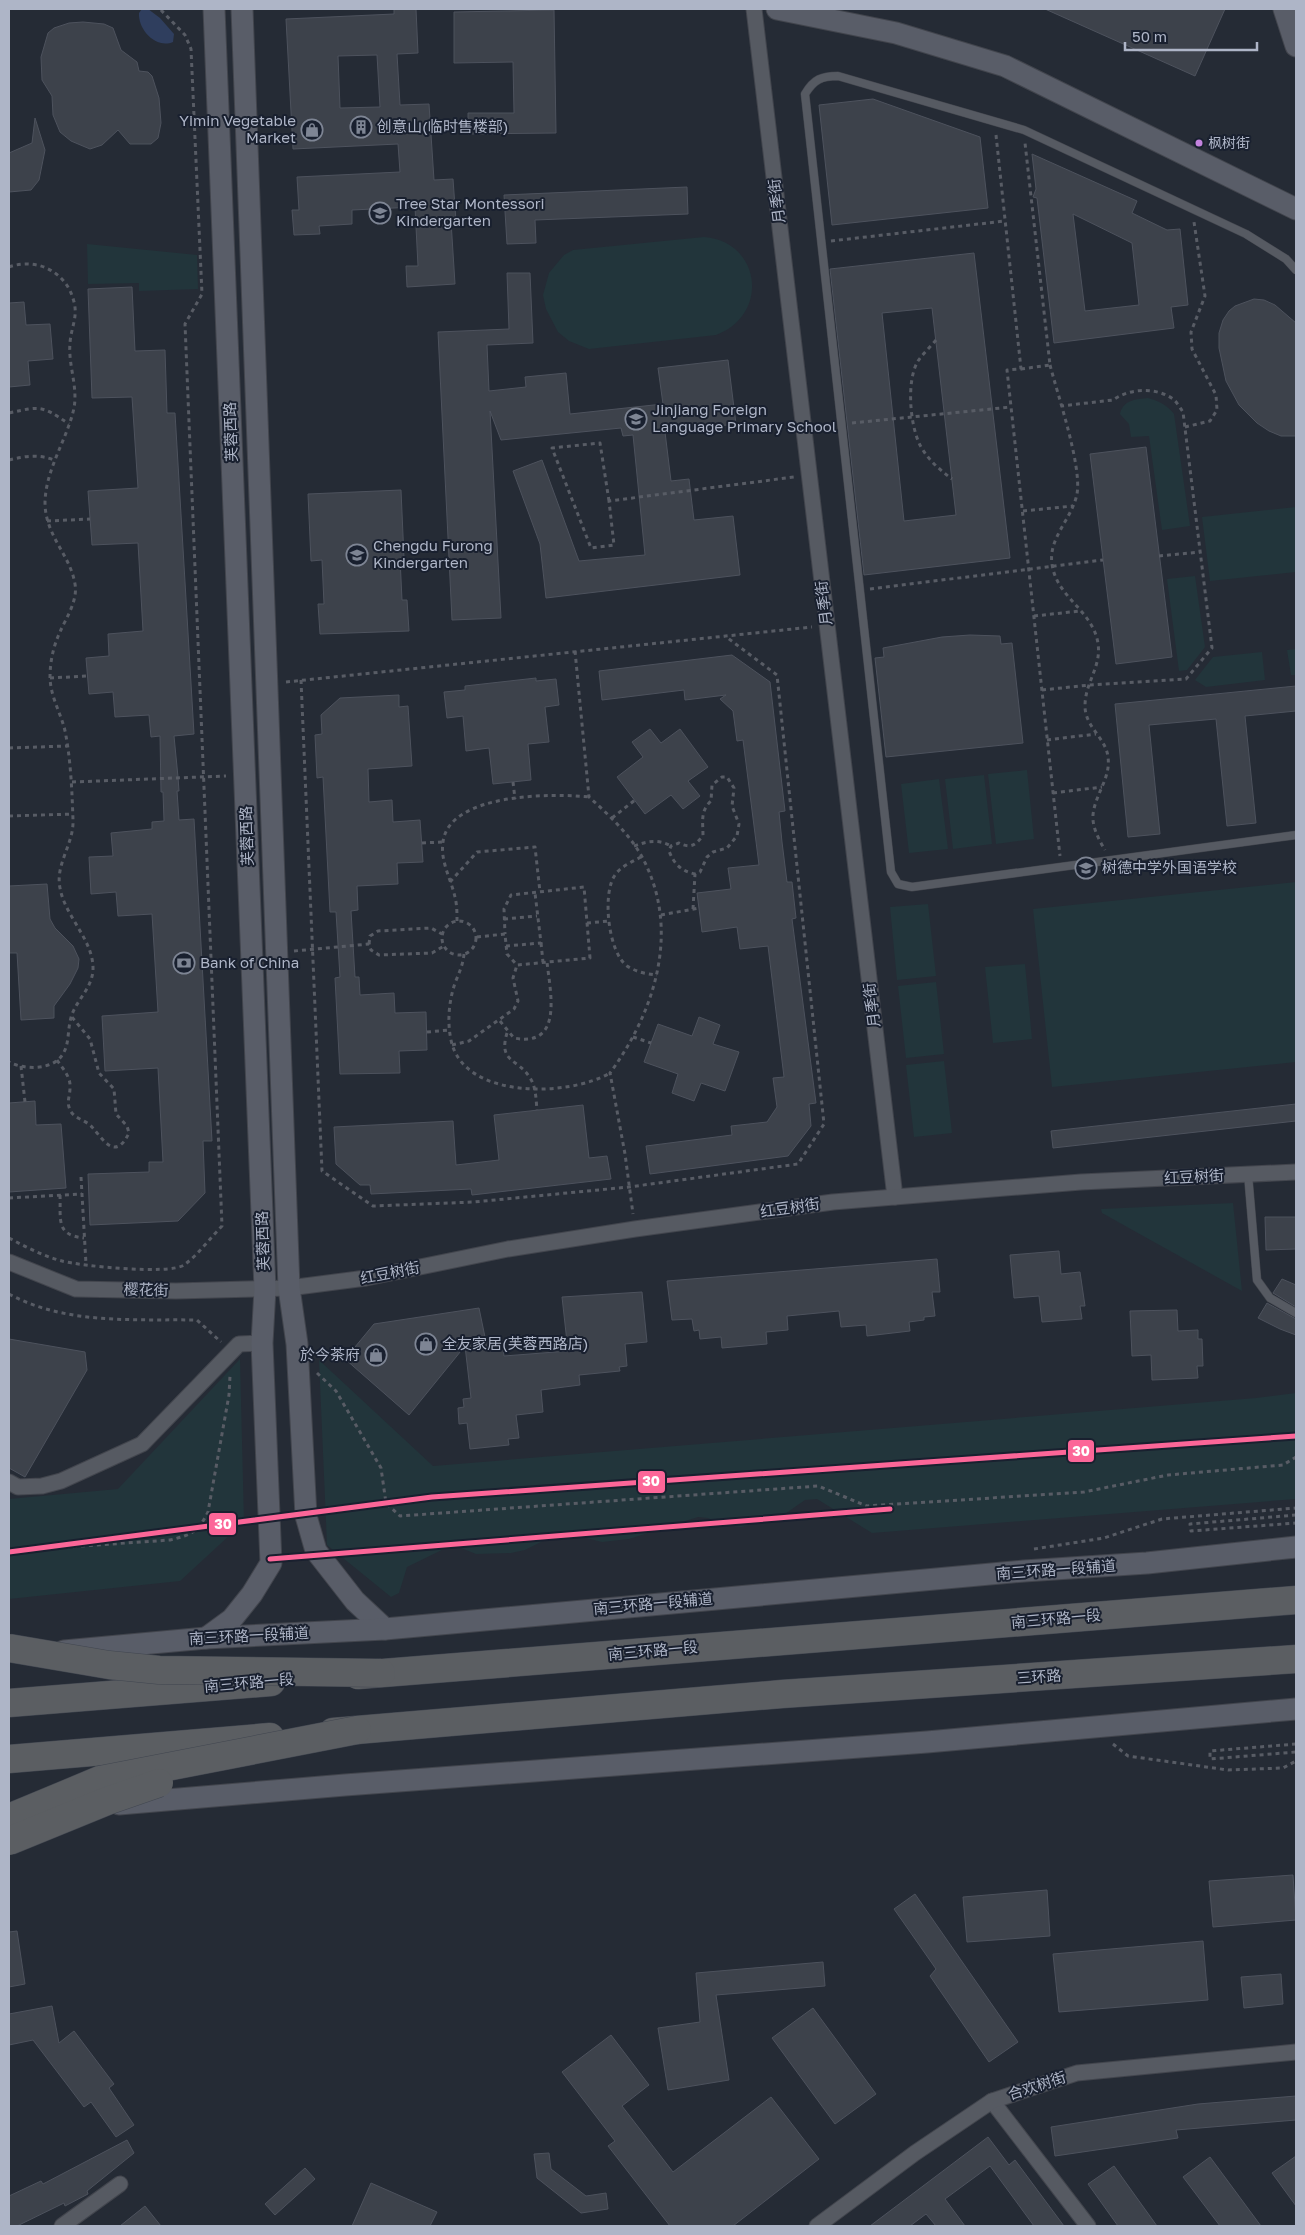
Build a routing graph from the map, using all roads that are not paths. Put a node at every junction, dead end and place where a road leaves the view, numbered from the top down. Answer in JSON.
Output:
{"nodes":[{"id":1,"x":214,"y":9,"type":"edge"},
{"id":2,"x":242,"y":9,"type":"edge"},
{"id":3,"x":754,"y":9,"type":"edge"},
{"id":4,"x":777,"y":9,"type":"edge"},
{"id":5,"x":1284,"y":9,"type":"edge"},
{"id":6,"x":1296,"y":46,"type":"edge"},
{"id":7,"x":1296,"y":209,"type":"edge"},
{"id":8,"x":1296,"y":270,"type":"edge"},
{"id":9,"x":1296,"y":835,"type":"edge"},
{"id":10,"x":1296,"y":1172,"type":"edge"},
{"id":11,"x":1248,"y":1174,"type":"junction"},
{"id":12,"x":895,"y":1197,"type":"junction"},
{"id":13,"x":9,"y":1262,"type":"edge"},
{"id":14,"x":289,"y":1288,"type":"junction"},
{"id":15,"x":265,"y":1289,"type":"junction"},
{"id":16,"x":1296,"y":1313,"type":"edge"},
{"id":17,"x":262,"y":1344,"type":"junction"},
{"id":18,"x":9,"y":1482,"type":"edge"},
{"id":19,"x":1296,"y":1546,"type":"edge"},
{"id":20,"x":1296,"y":1600,"type":"edge"},
{"id":21,"x":385,"y":1629,"type":"junction"},
{"id":22,"x":206,"y":1638,"type":"junction"},
{"id":23,"x":9,"y":1648,"type":"edge"},
{"id":24,"x":9,"y":1655,"type":"edge"},
{"id":25,"x":1296,"y":1659,"type":"edge"},
{"id":26,"x":381,"y":1673,"type":"junction"},
{"id":27,"x":9,"y":1703,"type":"edge"},
{"id":28,"x":1296,"y":1709,"type":"edge"},
{"id":29,"x":357,"y":1730,"type":"junction"},
{"id":30,"x":251,"y":1750,"type":"junction"},
{"id":31,"x":9,"y":1759,"type":"edge"},
{"id":32,"x":9,"y":1814,"type":"edge"},
{"id":33,"x":9,"y":1818,"type":"edge"},
{"id":34,"x":9,"y":1841,"type":"edge"},
{"id":35,"x":1296,"y":2052,"type":"edge"},
{"id":36,"x":992,"y":2101,"type":"junction"},
{"id":37,"x":120,"y":2184,"type":"dead end"},
{"id":38,"x":62,"y":2226,"type":"edge"},
{"id":39,"x":817,"y":2226,"type":"edge"},
{"id":40,"x":1088,"y":2226,"type":"edge"}],
"edges":[{"from":1,"to":15,"type":"main road","name":"芙蓉西路"},
{"from":2,"to":14,"type":"main road","name":"芙蓉西路"},
{"from":3,"to":12,"type":"street","name":"月季街"},
{"from":4,"to":7,"type":"main road"},
{"from":5,"to":6,"type":"main road"},
{"from":8,"to":9,"type":"lane"},
{"from":10,"to":11,"type":"street","name":"红豆树街"},
{"from":11,"to":12,"type":"street","name":"红豆树街"},
{"from":11,"to":16,"type":"lane"},
{"from":12,"to":14,"type":"street","name":"红豆树街"},
{"from":13,"to":15,"type":"street","name":"樱花街"},
{"from":14,"to":15,"type":"street","name":"樱花街"},
{"from":14,"to":21,"type":"main road","name":"芙蓉西路"},
{"from":15,"to":17,"type":"main road","name":"芙蓉西路"},
{"from":17,"to":18,"type":"street"},
{"from":17,"to":22,"type":"main road","name":"芙蓉西路"},
{"from":19,"to":21,"type":"main road","name":"南三环路一段辅道"},
{"from":20,"to":26,"type":"highway","name":"南三环路一段"},
{"from":21,"to":22,"type":"main road","name":"南三环路一段辅道"},
{"from":22,"to":24,"type":"main road","name":"南三环路一段辅道"},
{"from":23,"to":26,"type":"highway","bridge":true},
{"from":25,"to":29,"type":"highway","name":"三环路"},
{"from":26,"to":27,"type":"highway","name":"南三环路一段","bridge":true},
{"from":28,"to":32,"type":"main road"},
{"from":29,"to":30,"type":"highway","bridge":true},
{"from":29,"to":31,"type":"highway","bridge":true},
{"from":30,"to":33,"type":"highway","bridge":true},
{"from":30,"to":34,"type":"highway","bridge":true},
{"from":35,"to":36,"type":"street","name":"合欢树街"},
{"from":36,"to":39,"type":"street","name":"合欢树街"},
{"from":36,"to":40,"type":"street"},
{"from":37,"to":38,"type":"street"}]}
